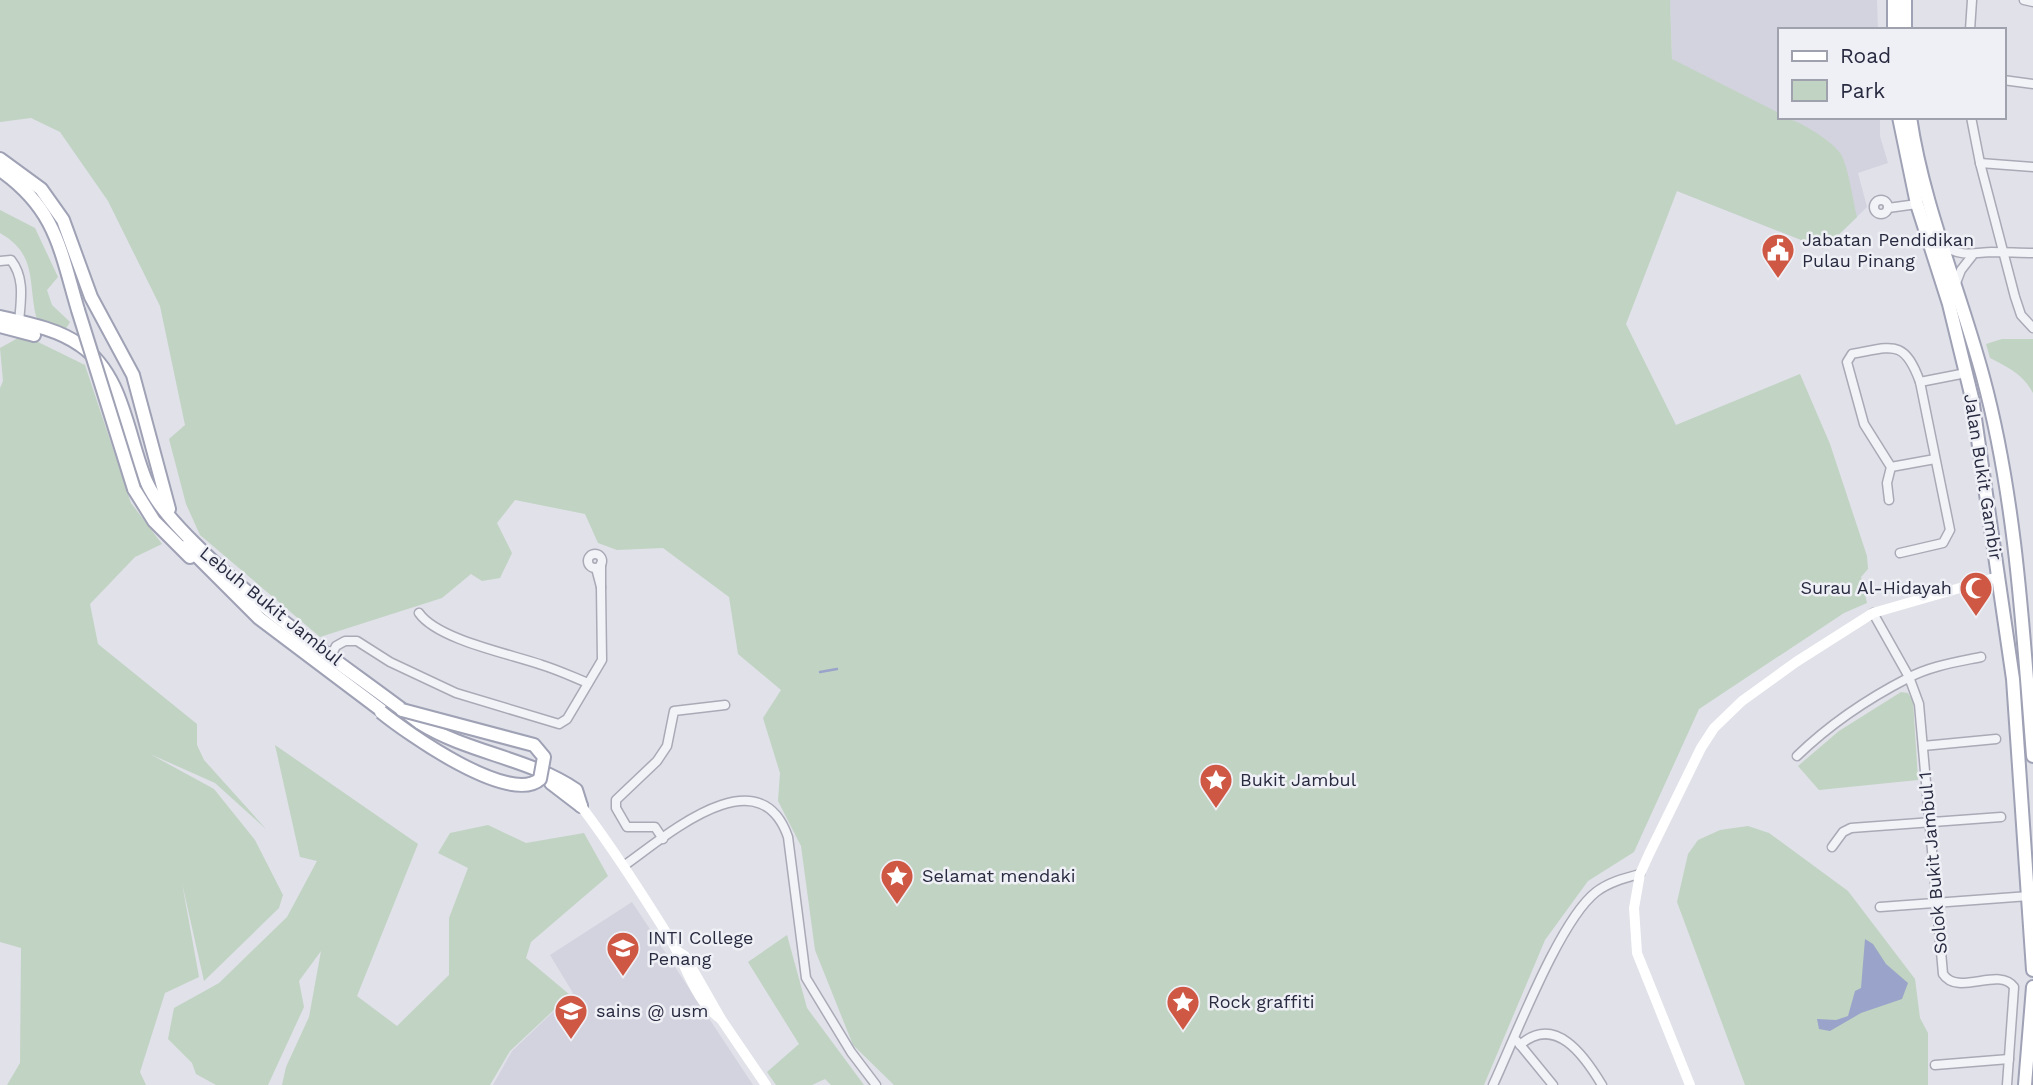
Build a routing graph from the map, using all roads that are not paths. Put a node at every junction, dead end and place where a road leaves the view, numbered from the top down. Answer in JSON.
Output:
{"nodes":[{"id":1,"x":1894,"y":0,"type":"edge"},
{"id":2,"x":1905,"y":0,"type":"edge"},
{"id":3,"x":1972,"y":0,"type":"edge"},
{"id":4,"x":2024,"y":0,"type":"edge"},
{"id":5,"x":2033,"y":2,"type":"edge"},
{"id":6,"x":1894,"y":28,"type":"edge"},
{"id":7,"x":1905,"y":28,"type":"edge"},
{"id":8,"x":1970,"y":28,"type":"edge"},
{"id":9,"x":2005,"y":80,"type":"edge"},
{"id":10,"x":2033,"y":84,"type":"edge"},
{"id":11,"x":1899,"y":119,"type":"edge"},
{"id":12,"x":1911,"y":119,"type":"edge"},
{"id":13,"x":1971,"y":119,"type":"edge"},
{"id":14,"x":0,"y":159,"type":"edge"},
{"id":15,"x":1980,"y":163,"type":"junction"},
{"id":16,"x":2033,"y":167,"type":"edge"},
{"id":17,"x":0,"y":170,"type":"edge"},
{"id":18,"x":1917,"y":204,"type":"junction"},
{"id":19,"x":1888,"y":208,"type":"dead end"},
{"id":20,"x":1943,"y":246,"type":"junction"},
{"id":21,"x":2003,"y":253,"type":"junction"},
{"id":22,"x":2033,"y":253,"type":"edge"},
{"id":23,"x":1972,"y":256,"type":"junction"},
{"id":24,"x":0,"y":261,"type":"edge"},
{"id":25,"x":1955,"y":284,"type":"junction"},
{"id":26,"x":0,"y":317,"type":"edge"},
{"id":27,"x":19,"y":321,"type":"junction"},
{"id":28,"x":0,"y":326,"type":"edge"},
{"id":29,"x":2033,"y":328,"type":"edge"},
{"id":30,"x":1966,"y":371,"type":"junction"},
{"id":31,"x":1920,"y":382,"type":"junction"},
{"id":32,"x":1935,"y":459,"type":"junction"},
{"id":33,"x":1891,"y":467,"type":"junction"},
{"id":34,"x":1889,"y":500,"type":"dead end"},
{"id":35,"x":2010,"y":522,"type":"junction"},
{"id":36,"x":175,"y":523,"type":"junction"},
{"id":37,"x":1900,"y":554,"type":"dead end"},
{"id":38,"x":598,"y":566,"type":"dead end"},
{"id":39,"x":1998,"y":577,"type":"junction"},
{"id":40,"x":220,"y":582,"type":"junction"},
{"id":41,"x":2020,"y":603,"type":"junction"},
{"id":42,"x":419,"y":613,"type":"dead end"},
{"id":43,"x":1873,"y":613,"type":"junction"},
{"id":44,"x":331,"y":656,"type":"junction"},
{"id":45,"x":1981,"y":657,"type":"dead end"},
{"id":46,"x":1909,"y":677,"type":"junction"},
{"id":47,"x":588,"y":683,"type":"junction"},
{"id":48,"x":726,"y":705,"type":"dead end"},
{"id":49,"x":402,"y":710,"type":"junction"},
{"id":50,"x":381,"y":712,"type":"junction"},
{"id":51,"x":1996,"y":739,"type":"dead end"},
{"id":52,"x":1923,"y":746,"type":"junction"},
{"id":53,"x":1797,"y":756,"type":"dead end"},
{"id":54,"x":2033,"y":756,"type":"edge"},
{"id":55,"x":581,"y":806,"type":"junction"},
{"id":56,"x":2001,"y":817,"type":"dead end"},
{"id":57,"x":1928,"y":823,"type":"junction"},
{"id":58,"x":663,"y":839,"type":"junction"},
{"id":59,"x":1832,"y":847,"type":"dead end"},
{"id":60,"x":625,"y":865,"type":"junction"},
{"id":61,"x":1640,"y":874,"type":"junction"},
{"id":62,"x":2029,"y":896,"type":"junction"},
{"id":63,"x":1935,"y":903,"type":"junction"},
{"id":64,"x":1880,"y":907,"type":"dead end"},
{"id":65,"x":2032,"y":926,"type":"edge"},
{"id":66,"x":2033,"y":970,"type":"edge"},
{"id":67,"x":2033,"y":987,"type":"edge"},
{"id":68,"x":1518,"y":1042,"type":"junction"},
{"id":69,"x":2009,"y":1059,"type":"junction"},
{"id":70,"x":1935,"y":1065,"type":"dead end"},
{"id":71,"x":766,"y":1085,"type":"edge"},
{"id":72,"x":876,"y":1085,"type":"edge"},
{"id":73,"x":1493,"y":1085,"type":"edge"},
{"id":74,"x":1553,"y":1085,"type":"edge"},
{"id":75,"x":1602,"y":1085,"type":"edge"},
{"id":76,"x":1690,"y":1085,"type":"edge"},
{"id":77,"x":2007,"y":1085,"type":"edge"},
{"id":78,"x":2025,"y":1085,"type":"edge"}],
"edges":[{"from":1,"to":6,"type":"main road"},
{"from":2,"to":7,"type":"main road"},
{"from":3,"to":8,"type":"street"},
{"from":4,"to":5,"type":"street"},
{"from":9,"to":10,"type":"street"},
{"from":11,"to":18,"type":"main road","name":"Jalan Bukit Gambir"},
{"from":12,"to":20,"type":"main road","name":"Jalan Bukit Gambir"},
{"from":13,"to":15,"type":"street"},
{"from":14,"to":36,"type":"main road"},
{"from":15,"to":16,"type":"street"},
{"from":15,"to":21,"type":"street"},
{"from":17,"to":40,"type":"main road","bridge":true},
{"from":18,"to":19,"type":"street"},
{"from":18,"to":30,"type":"main road","name":"Jalan Bukit Gambir"},
{"from":20,"to":23,"type":"street"},
{"from":20,"to":25,"type":"main road","name":"Jalan Bukit Gambir"},
{"from":21,"to":22,"type":"street"},
{"from":21,"to":23,"type":"street"},
{"from":21,"to":29,"type":"street"},
{"from":23,"to":25,"type":"street"},
{"from":24,"to":27,"type":"street"},
{"from":25,"to":35,"type":"main road","name":"Jalan Bukit Gambir"},
{"from":26,"to":27,"type":"main road","name":"Lebuh Bukit Jambul"},
{"from":27,"to":36,"type":"main road","name":"Lebuh Bukit Jambul"},
{"from":28,"to":40,"type":"main road","name":"Lebuh Bukit Jambul"},
{"from":30,"to":31,"type":"street"},
{"from":30,"to":39,"type":"main road","name":"Jalan Bukit Gambir"},
{"from":31,"to":32,"type":"street"},
{"from":31,"to":33,"type":"street"},
{"from":32,"to":33,"type":"street"},
{"from":32,"to":37,"type":"street"},
{"from":33,"to":34,"type":"street"},
{"from":35,"to":39,"type":"main road"},
{"from":35,"to":41,"type":"main road","name":"Jalan Bukit Gambir"},
{"from":36,"to":44,"type":"main road","name":"Lebuh Bukit Jambul"},
{"from":38,"to":47,"type":"street"},
{"from":39,"to":41,"type":"main road"},
{"from":39,"to":43,"type":"main road"},
{"from":39,"to":62,"type":"main road","name":"Jalan Bukit Gambir"},
{"from":40,"to":50,"type":"main road","name":"Lebuh Bukit Jambul"},
{"from":41,"to":54,"type":"main road","name":"Jalan Bukit Gambir"},
{"from":42,"to":47,"type":"street"},
{"from":43,"to":46,"type":"street","name":"Solok Bukit Jambul 1"},
{"from":43,"to":61,"type":"main road"},
{"from":44,"to":47,"type":"street"},
{"from":44,"to":49,"type":"main road","name":"Lebuh Bukit Jambul"},
{"from":45,"to":46,"type":"street"},
{"from":46,"to":52,"type":"street","name":"Solok Bukit Jambul 1"},
{"from":46,"to":53,"type":"street"},
{"from":48,"to":58,"type":"street"},
{"from":49,"to":50,"type":"main road","bridge":true},
{"from":49,"to":55,"type":"main road","name":"Lebuh Bukit Jambul"},
{"from":50,"to":55,"type":"main road","name":"Lebuh Bukit Jambul"},
{"from":51,"to":52,"type":"street"},
{"from":52,"to":57,"type":"street","name":"Solok Bukit Jambul 1"},
{"from":55,"to":60,"type":"main road","name":"Lebuh Bukit Jambul"},
{"from":56,"to":57,"type":"street"},
{"from":57,"to":59,"type":"street"},
{"from":57,"to":63,"type":"street","name":"Solok Bukit Jambul 1"},
{"from":58,"to":60,"type":"street"},
{"from":58,"to":72,"type":"street"},
{"from":60,"to":71,"type":"main road","name":"Lebuh Bukit Jambul"},
{"from":61,"to":68,"type":"street"},
{"from":61,"to":76,"type":"main road"},
{"from":62,"to":63,"type":"street"},
{"from":62,"to":65,"type":"main road","name":"Jalan Bukit Gambir"},
{"from":63,"to":64,"type":"street"},
{"from":63,"to":69,"type":"street","name":"Solok Bukit Jambul 1"},
{"from":65,"to":66,"type":"main road","name":"Jalan Bukit Gambir"},
{"from":67,"to":78,"type":"main road"},
{"from":68,"to":73,"type":"street"},
{"from":68,"to":74,"type":"street"},
{"from":68,"to":75,"type":"street"},
{"from":69,"to":70,"type":"street"},
{"from":69,"to":77,"type":"street","name":"Solok Bukit Jambul 1"}]}
